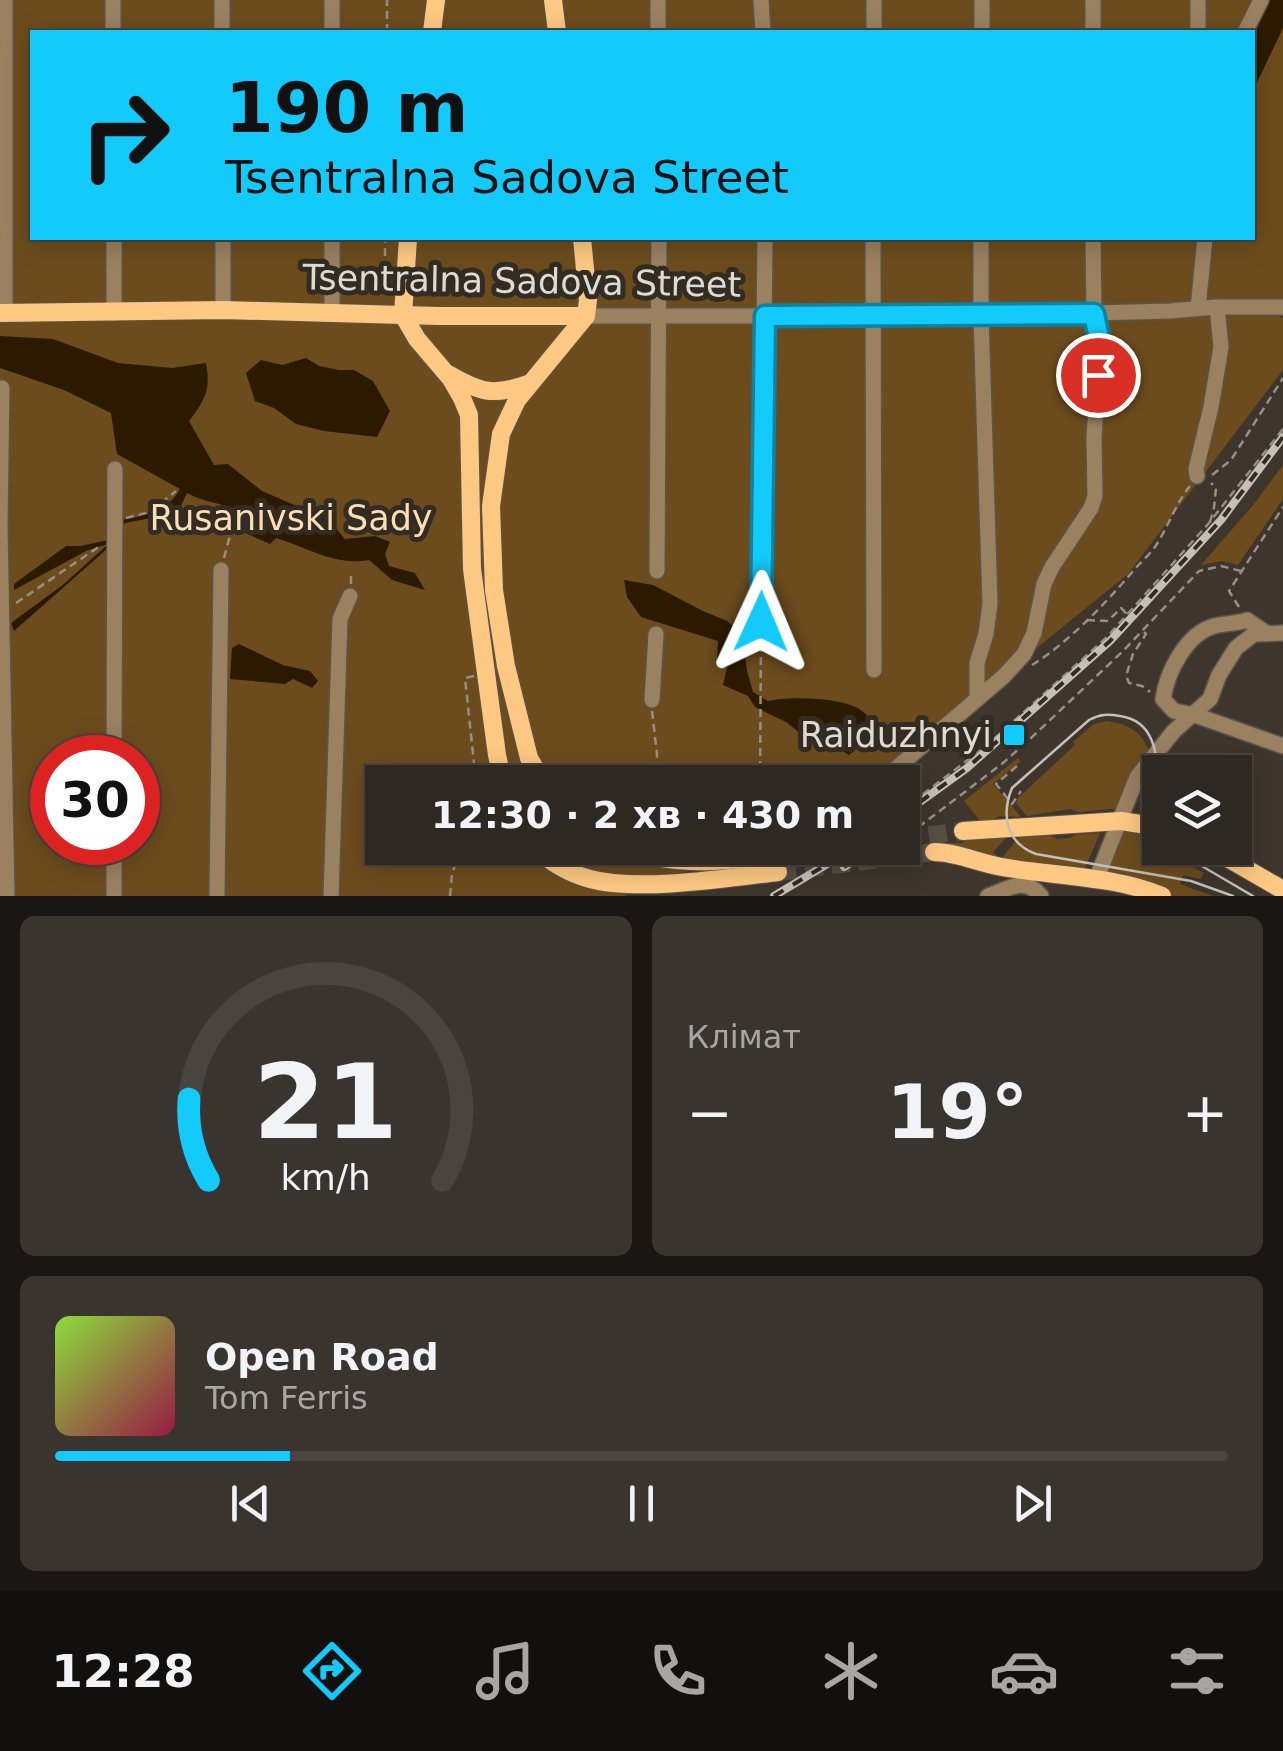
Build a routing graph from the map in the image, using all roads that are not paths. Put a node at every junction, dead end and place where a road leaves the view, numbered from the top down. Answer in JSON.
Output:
{"nodes":[{"id":1,"x":5,"y":0,"type":"edge"},
{"id":2,"x":113,"y":0,"type":"edge"},
{"id":3,"x":222,"y":0,"type":"edge"},
{"id":4,"x":332,"y":0,"type":"edge"},
{"id":5,"x":436,"y":0,"type":"edge"},
{"id":6,"x":553,"y":0,"type":"edge"},
{"id":7,"x":658,"y":0,"type":"edge"},
{"id":8,"x":761,"y":0,"type":"edge"},
{"id":9,"x":874,"y":0,"type":"edge"},
{"id":10,"x":982,"y":0,"type":"edge"},
{"id":11,"x":1093,"y":0,"type":"edge"},
{"id":12,"x":1198,"y":0,"type":"edge"},
{"id":13,"x":1261,"y":0,"type":"edge"},
{"id":14,"x":113,"y":30,"type":"edge"},
{"id":15,"x":222,"y":30,"type":"edge"},
{"id":16,"x":332,"y":30,"type":"edge"},
{"id":17,"x":432,"y":30,"type":"edge"},
{"id":18,"x":557,"y":30,"type":"edge"},
{"id":19,"x":658,"y":30,"type":"edge"},
{"id":20,"x":762,"y":30,"type":"edge"},
{"id":21,"x":874,"y":30,"type":"edge"},
{"id":22,"x":982,"y":30,"type":"edge"},
{"id":23,"x":1093,"y":30,"type":"edge"},
{"id":24,"x":1198,"y":30,"type":"edge"},
{"id":25,"x":1246,"y":30,"type":"edge"},
{"id":26,"x":114,"y":240,"type":"edge"},
{"id":27,"x":223,"y":240,"type":"edge"},
{"id":28,"x":332,"y":240,"type":"edge"},
{"id":29,"x":408,"y":240,"type":"edge"},
{"id":30,"x":582,"y":240,"type":"edge"},
{"id":31,"x":658,"y":240,"type":"edge"},
{"id":32,"x":764,"y":240,"type":"edge"},
{"id":33,"x":874,"y":240,"type":"edge"},
{"id":34,"x":981,"y":240,"type":"edge"},
{"id":35,"x":1094,"y":240,"type":"edge"},
{"id":36,"x":1205,"y":240,"type":"edge"},
{"id":37,"x":1216,"y":307,"type":"junction"},
{"id":38,"x":1283,"y":307,"type":"edge"},
{"id":39,"x":1198,"y":308,"type":"junction"},
{"id":40,"x":223,"y":310,"type":"junction"},
{"id":41,"x":332,"y":312,"type":"junction"},
{"id":42,"x":2,"y":313,"type":"edge"},
{"id":43,"x":114,"y":313,"type":"junction"},
{"id":44,"x":1094,"y":314,"type":"junction"},
{"id":45,"x":404,"y":315,"type":"junction"},
{"id":46,"x":586,"y":316,"type":"junction"},
{"id":47,"x":658,"y":316,"type":"junction"},
{"id":48,"x":765,"y":316,"type":"junction"},
{"id":49,"x":873,"y":316,"type":"junction"},
{"id":50,"x":981,"y":316,"type":"junction"},
{"id":51,"x":445,"y":372,"type":"junction"},
{"id":52,"x":528,"y":384,"type":"junction"},
{"id":53,"x":2,"y":388,"type":"edge"},
{"id":54,"x":115,"y":469,"type":"dead end"},
{"id":55,"x":1196,"y":476,"type":"road end"},
{"id":56,"x":0,"y":527,"type":"edge"},
{"id":57,"x":222,"y":570,"type":"road end"},
{"id":58,"x":657,"y":571,"type":"dead end"},
{"id":59,"x":350,"y":596,"type":"dead end"},
{"id":60,"x":2,"y":612,"type":"edge"},
{"id":61,"x":761,"y":622,"type":"road end"},
{"id":62,"x":1275,"y":633,"type":"edge"},
{"id":63,"x":656,"y":634,"type":"dead end"},
{"id":64,"x":874,"y":670,"type":"dead end"},
{"id":65,"x":977,"y":697,"type":"junction"},
{"id":66,"x":652,"y":700,"type":"road end"},
{"id":67,"x":1195,"y":715,"type":"junction"},
{"id":68,"x":114,"y":735,"type":"edge"},
{"id":69,"x":1283,"y":746,"type":"edge"},
{"id":70,"x":500,"y":765,"type":"edge"},
{"id":71,"x":533,"y":765,"type":"edge"},
{"id":72,"x":899,"y":765,"type":"edge"},
{"id":73,"x":1120,"y":822,"type":"junction"},
{"id":74,"x":1142,"y":825,"type":"edge"},
{"id":75,"x":964,"y":832,"type":"tunnel mouth"},
{"id":76,"x":934,"y":852,"type":"tunnel mouth"},
{"id":77,"x":114,"y":865,"type":"edge"},
{"id":78,"x":560,"y":865,"type":"edge"},
{"id":79,"x":1240,"y":865,"type":"edge"},
{"id":80,"x":778,"y":872,"type":"tunnel mouth"},
{"id":81,"x":1096,"y":880,"type":"junction"},
{"id":82,"x":1283,"y":890,"type":"edge"},
{"id":83,"x":8,"y":896,"type":"edge"},
{"id":84,"x":114,"y":896,"type":"edge"},
{"id":85,"x":216,"y":896,"type":"edge"},
{"id":86,"x":331,"y":896,"type":"edge"},
{"id":87,"x":988,"y":896,"type":"edge"},
{"id":88,"x":1041,"y":896,"type":"edge"},
{"id":89,"x":1162,"y":896,"type":"edge"}],
"edges":[{"from":1,"to":42,"type":"street"},
{"from":2,"to":14,"type":"street"},
{"from":3,"to":15,"type":"street"},
{"from":4,"to":16,"type":"street"},
{"from":5,"to":17,"type":"main road"},
{"from":6,"to":18,"type":"main road"},
{"from":7,"to":19,"type":"street"},
{"from":8,"to":20,"type":"street"},
{"from":9,"to":21,"type":"street"},
{"from":10,"to":22,"type":"street"},
{"from":11,"to":23,"type":"street"},
{"from":12,"to":24,"type":"street"},
{"from":13,"to":25,"type":"street"},
{"from":26,"to":43,"type":"street"},
{"from":27,"to":40,"type":"street"},
{"from":28,"to":41,"type":"street"},
{"from":29,"to":45,"type":"main road"},
{"from":30,"to":46,"type":"main road"},
{"from":31,"to":47,"type":"street"},
{"from":32,"to":48,"type":"street"},
{"from":33,"to":49,"type":"street"},
{"from":34,"to":50,"type":"street"},
{"from":35,"to":44,"type":"street"},
{"from":36,"to":39,"type":"street"},
{"from":37,"to":38,"type":"street","name":"Tsentralna Sadova Street"},
{"from":37,"to":39,"type":"street","name":"Tsentralna Sadova Street"},
{"from":37,"to":55,"type":"street"},
{"from":39,"to":44,"type":"street","name":"Tsentralna Sadova Street"},
{"from":40,"to":41,"type":"main road","name":"Tsentralna Sadova Street"},
{"from":40,"to":43,"type":"main road","name":"Tsentralna Sadova Street"},
{"from":41,"to":45,"type":"main road","name":"Tsentralna Sadova Street"},
{"from":42,"to":43,"type":"main road","name":"Tsentralna Sadova Street"},
{"from":44,"to":50,"type":"street","name":"Tsentralna Sadova Street"},
{"from":44,"to":65,"type":"street"},
{"from":45,"to":46,"type":"main road","name":"Tsentralna Sadova Street"},
{"from":45,"to":51,"type":"main road"},
{"from":46,"to":47,"type":"street","name":"Tsentralna Sadova Street"},
{"from":46,"to":52,"type":"main road"},
{"from":47,"to":48,"type":"street","name":"Tsentralna Sadova Street"},
{"from":47,"to":58,"type":"street"},
{"from":48,"to":49,"type":"street","name":"Tsentralna Sadova Street"},
{"from":48,"to":61,"type":"street"},
{"from":49,"to":50,"type":"street","name":"Tsentralna Sadova Street"},
{"from":49,"to":64,"type":"street"},
{"from":50,"to":65,"type":"street"},
{"from":51,"to":52,"type":"main road"},
{"from":51,"to":70,"type":"main road"},
{"from":52,"to":71,"type":"main road"},
{"from":53,"to":56,"type":"street"},
{"from":54,"to":68,"type":"street"},
{"from":56,"to":60,"type":"street"},
{"from":57,"to":85,"type":"street"},
{"from":59,"to":86,"type":"street"},
{"from":60,"to":83,"type":"street"},
{"from":62,"to":67,"type":"street"},
{"from":62,"to":67,"type":"street"},
{"from":63,"to":66,"type":"street"},
{"from":65,"to":72,"type":"street"},
{"from":67,"to":69,"type":"street"},
{"from":67,"to":73,"type":"street"},
{"from":73,"to":74,"type":"main road"},
{"from":73,"to":75,"type":"main road"},
{"from":73,"to":81,"type":"street"},
{"from":76,"to":81,"type":"main road"},
{"from":77,"to":84,"type":"street"},
{"from":78,"to":80,"type":"main road"},
{"from":79,"to":82,"type":"main road"},
{"from":81,"to":89,"type":"main road"},
{"from":87,"to":88,"type":"street"}]}
